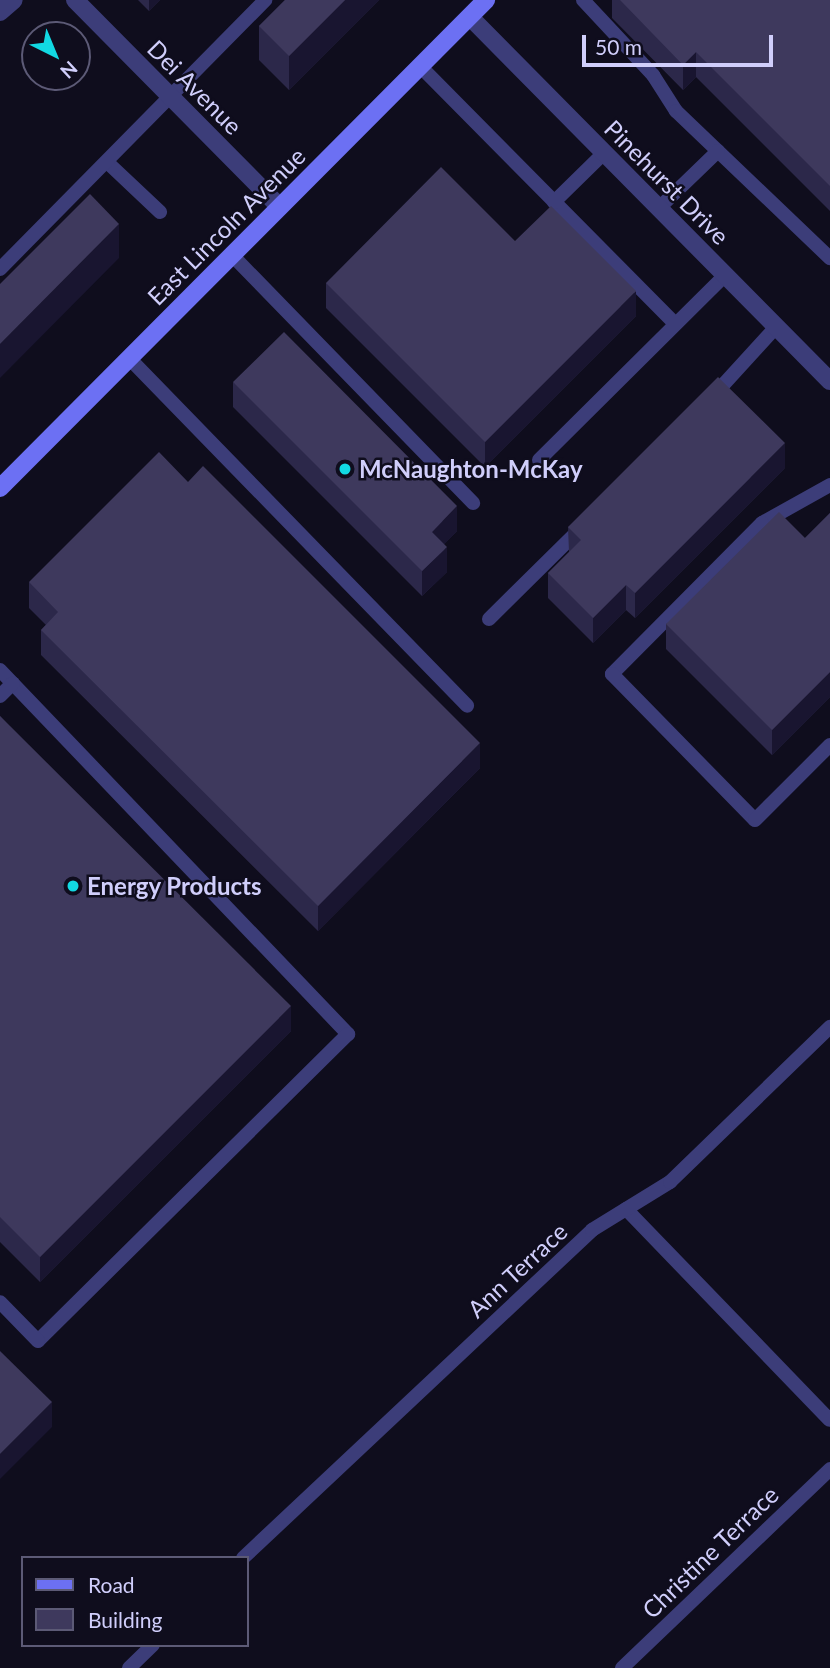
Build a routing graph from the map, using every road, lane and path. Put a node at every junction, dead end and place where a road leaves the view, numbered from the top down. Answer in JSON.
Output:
{"nodes":[{"id":1,"x":14,"y":0,"type":"edge"},
{"id":2,"x":75,"y":0,"type":"edge"},
{"id":3,"x":265,"y":0,"type":"edge"},
{"id":4,"x":486,"y":0,"type":"edge"},
{"id":5,"x":583,"y":0,"type":"edge"},
{"id":6,"x":0,"y":12,"type":"edge"},
{"id":7,"x":470,"y":17,"type":"junction"},
{"id":8,"x":420,"y":66,"type":"junction"},
{"id":9,"x":171,"y":97,"type":"junction"},
{"id":10,"x":718,"y":151,"type":"junction"},
{"id":11,"x":604,"y":153,"type":"junction"},
{"id":12,"x":107,"y":162,"type":"junction"},
{"id":13,"x":554,"y":202,"type":"junction"},
{"id":14,"x":280,"y":207,"type":"junction"},
{"id":15,"x":659,"y":208,"type":"junction"},
{"id":16,"x":160,"y":212,"type":"dead end"},
{"id":17,"x":232,"y":255,"type":"junction"},
{"id":18,"x":830,"y":258,"type":"edge"},
{"id":19,"x":0,"y":269,"type":"edge"},
{"id":20,"x":725,"y":275,"type":"junction"},
{"id":21,"x":675,"y":324,"type":"junction"},
{"id":22,"x":776,"y":327,"type":"junction"},
{"id":23,"x":129,"y":358,"type":"junction"},
{"id":24,"x":830,"y":382,"type":"edge"},
{"id":25,"x":701,"y":408,"type":"edge"},
{"id":26,"x":539,"y":460,"type":"dead end"},
{"id":27,"x":830,"y":485,"type":"edge"},
{"id":28,"x":0,"y":488,"type":"edge"},
{"id":29,"x":473,"y":503,"type":"dead end"},
{"id":30,"x":595,"y":514,"type":"edge"},
{"id":31,"x":489,"y":619,"type":"dead end"},
{"id":32,"x":0,"y":670,"type":"edge"},
{"id":33,"x":13,"y":683,"type":"junction"},
{"id":34,"x":0,"y":696,"type":"edge"},
{"id":35,"x":467,"y":706,"type":"dead end"},
{"id":36,"x":830,"y":746,"type":"edge"},
{"id":37,"x":830,"y":1027,"type":"edge"},
{"id":38,"x":626,"y":1209,"type":"junction"},
{"id":39,"x":0,"y":1302,"type":"edge"},
{"id":40,"x":830,"y":1420,"type":"edge"},
{"id":41,"x":830,"y":1469,"type":"edge"},
{"id":42,"x":245,"y":1556,"type":"edge"},
{"id":43,"x":151,"y":1647,"type":"edge"},
{"id":44,"x":129,"y":1668,"type":"edge"},
{"id":45,"x":622,"y":1668,"type":"edge"}],
"edges":[{"from":1,"to":6,"type":"street"},
{"from":2,"to":9,"type":"street","name":"Dei Avenue"},
{"from":3,"to":9,"type":"lane"},
{"from":4,"to":7,"type":"street","name":"East Lincoln Avenue"},
{"from":5,"to":10,"type":"lane"},
{"from":7,"to":8,"type":"street","name":"East Lincoln Avenue"},
{"from":7,"to":11,"type":"street","name":"Pinehurst Drive"},
{"from":8,"to":13,"type":"lane"},
{"from":8,"to":14,"type":"street","name":"East Lincoln Avenue"},
{"from":9,"to":12,"type":"lane"},
{"from":9,"to":14,"type":"street","name":"Dei Avenue"},
{"from":10,"to":15,"type":"lane"},
{"from":10,"to":18,"type":"lane"},
{"from":11,"to":13,"type":"lane"},
{"from":11,"to":15,"type":"street","name":"Pinehurst Drive"},
{"from":12,"to":16,"type":"lane"},
{"from":12,"to":19,"type":"lane"},
{"from":13,"to":21,"type":"lane"},
{"from":14,"to":17,"type":"street","name":"East Lincoln Avenue"},
{"from":15,"to":20,"type":"street","name":"Pinehurst Drive"},
{"from":17,"to":23,"type":"street","name":"East Lincoln Avenue"},
{"from":17,"to":29,"type":"lane"},
{"from":20,"to":21,"type":"lane"},
{"from":20,"to":22,"type":"street","name":"Pinehurst Drive"},
{"from":21,"to":26,"type":"lane"},
{"from":22,"to":24,"type":"street","name":"Pinehurst Drive"},
{"from":22,"to":25,"type":"lane"},
{"from":23,"to":28,"type":"street","name":"East Lincoln Avenue"},
{"from":23,"to":35,"type":"lane"},
{"from":27,"to":36,"type":"lane"},
{"from":30,"to":31,"type":"lane"},
{"from":32,"to":33,"type":"lane"},
{"from":33,"to":34,"type":"lane"},
{"from":33,"to":39,"type":"lane"},
{"from":37,"to":38,"type":"lane","name":"Ann Terrace"},
{"from":38,"to":40,"type":"lane"},
{"from":38,"to":42,"type":"lane","name":"Ann Terrace"},
{"from":41,"to":45,"type":"lane","name":"Christine Terrace"},
{"from":43,"to":44,"type":"lane"}]}
